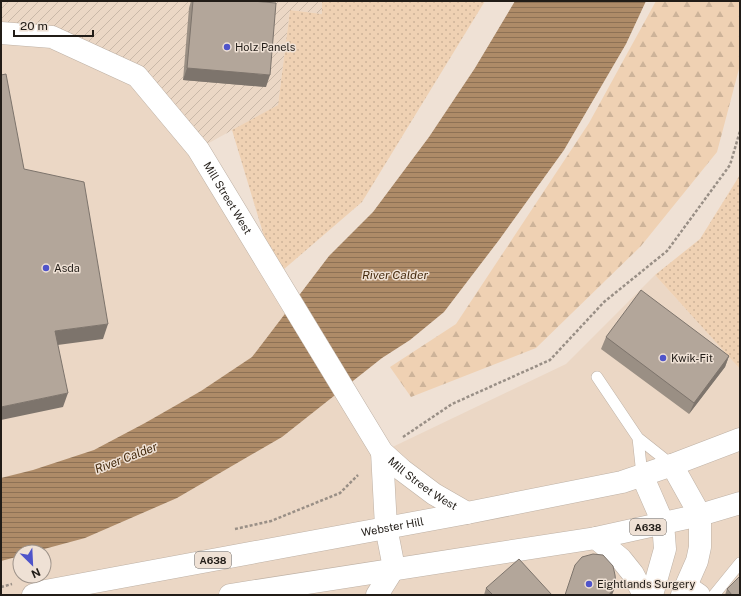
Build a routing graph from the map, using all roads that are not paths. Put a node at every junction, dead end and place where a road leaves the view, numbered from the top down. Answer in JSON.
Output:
{"nodes":[{"id":1,"x":1,"y":33,"type":"edge"},
{"id":2,"x":597,"y":377,"type":"dead end"},
{"id":3,"x":638,"y":438,"type":"junction"},
{"id":4,"x":740,"y":439,"type":"edge"},
{"id":5,"x":382,"y":452,"type":"junction"},
{"id":6,"x":672,"y":465,"type":"junction"},
{"id":7,"x":642,"y":475,"type":"junction"},
{"id":8,"x":740,"y":503,"type":"edge"},
{"id":9,"x":467,"y":513,"type":"junction"},
{"id":10,"x":700,"y":514,"type":"junction"},
{"id":11,"x":663,"y":523,"type":"junction"},
{"id":12,"x":386,"y":527,"type":"junction"},
{"id":13,"x":596,"y":538,"type":"junction"},
{"id":14,"x":740,"y":562,"type":"edge"},
{"id":15,"x":394,"y":568,"type":"junction"},
{"id":16,"x":288,"y":586,"type":"junction"},
{"id":17,"x":689,"y":592,"type":"edge"},
{"id":18,"x":36,"y":594,"type":"edge"},
{"id":19,"x":230,"y":595,"type":"edge"},
{"id":20,"x":310,"y":595,"type":"edge"},
{"id":21,"x":377,"y":595,"type":"edge"},
{"id":22,"x":644,"y":595,"type":"edge"},
{"id":23,"x":652,"y":595,"type":"edge"},
{"id":24,"x":714,"y":595,"type":"edge"}],
"edges":[{"from":1,"to":5,"type":"main road","name":"Mill Street West"},
{"from":2,"to":3,"type":"lane"},
{"from":3,"to":6,"type":"lane"},
{"from":3,"to":7,"type":"lane"},
{"from":4,"to":6,"type":"main road","name":"Webster Hill","number":"A638"},
{"from":5,"to":9,"type":"main road","name":"Mill Street West"},
{"from":5,"to":12,"type":"main road","name":"Mill Street West"},
{"from":6,"to":7,"type":"main road","name":"Webster Hill","number":"A638"},
{"from":6,"to":10,"type":"main road"},
{"from":7,"to":9,"type":"main road","name":"Webster Hill","number":"A638"},
{"from":7,"to":11,"type":"main road","number":"A638"},
{"from":8,"to":10,"type":"main road"},
{"from":9,"to":12,"type":"main road","name":"Webster Hill","number":"A638"},
{"from":10,"to":11,"type":"main road","number":"A638"},
{"from":10,"to":17,"type":"main road"},
{"from":11,"to":13,"type":"main road","number":"A638"},
{"from":11,"to":23,"type":"main road","number":"A638"},
{"from":12,"to":15,"type":"main road","name":"Mill Street West"},
{"from":12,"to":18,"type":"main road","name":"Webster Hill","number":"A638"},
{"from":13,"to":15,"type":"main road","number":"A638"},
{"from":13,"to":22,"type":"main road"},
{"from":14,"to":24,"type":"lane"},
{"from":15,"to":16,"type":"main road","number":"A638"},
{"from":15,"to":21,"type":"main road"},
{"from":16,"to":19,"type":"main road","number":"A638"},
{"from":16,"to":20,"type":"main road"}]}
